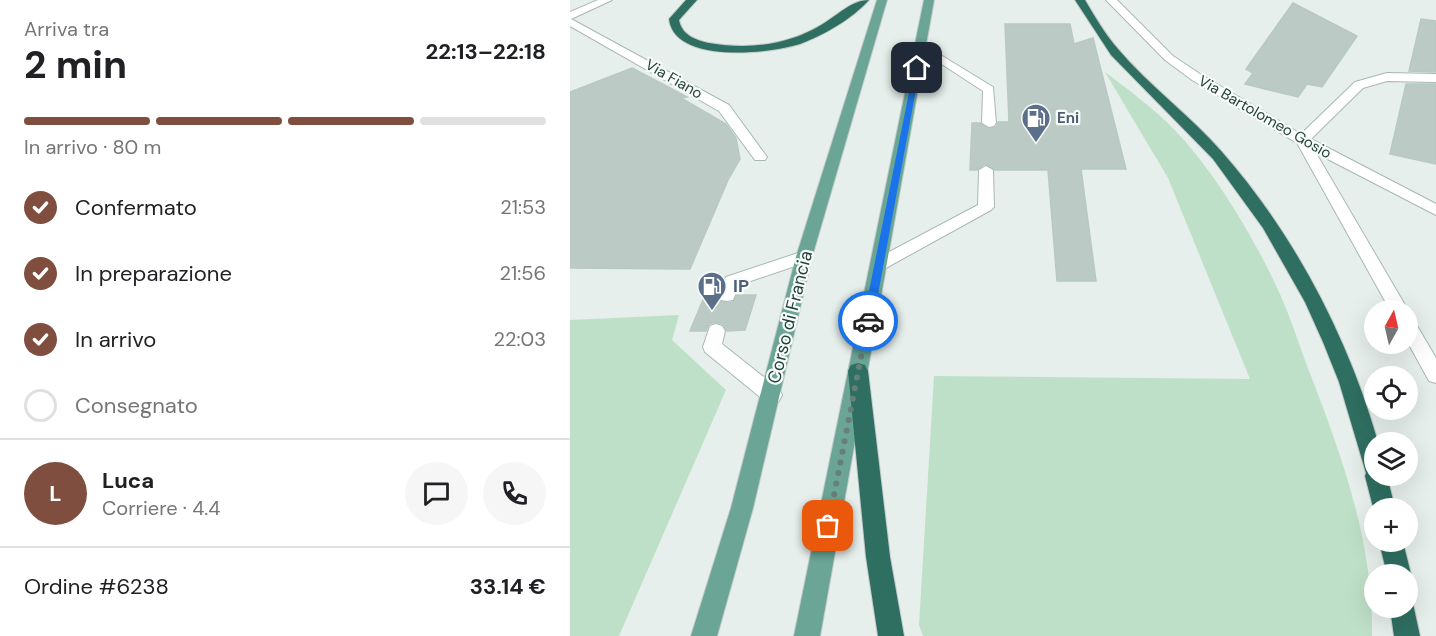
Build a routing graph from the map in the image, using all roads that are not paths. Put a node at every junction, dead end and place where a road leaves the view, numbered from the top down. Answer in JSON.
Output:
{"nodes":[{"id":1,"x":608,"y":0,"type":"edge"},
{"id":2,"x":692,"y":0,"type":"edge"},
{"id":3,"x":864,"y":0,"type":"edge"},
{"id":4,"x":882,"y":0,"type":"edge"},
{"id":5,"x":929,"y":0,"type":"edge"},
{"id":6,"x":1080,"y":0,"type":"edge"},
{"id":7,"x":1111,"y":0,"type":"edge"},
{"id":8,"x":570,"y":16,"type":"edge"},
{"id":9,"x":570,"y":22,"type":"edge"},
{"id":10,"x":921,"y":46,"type":"junction"},
{"id":11,"x":1436,"y":78,"type":"edge"},
{"id":12,"x":989,"y":123,"type":"dead end"},
{"id":13,"x":1302,"y":140,"type":"junction"},
{"id":14,"x":760,"y":157,"type":"dead end"},
{"id":15,"x":986,"y":170,"type":"dead end"},
{"id":16,"x":1436,"y":210,"type":"edge"},
{"id":17,"x":804,"y":257,"type":"junction"},
{"id":18,"x":878,"y":265,"type":"junction"},
{"id":19,"x":727,"y":295,"type":"dead end"},
{"id":20,"x":1393,"y":300,"type":"edge"},
{"id":21,"x":716,"y":331,"type":"dead end"},
{"id":22,"x":1418,"y":343,"type":"edge"},
{"id":23,"x":858,"y":371,"type":"junction"},
{"id":24,"x":1436,"y":375,"type":"edge"},
{"id":25,"x":772,"y":395,"type":"junction"},
{"id":26,"x":1365,"y":432,"type":"edge"},
{"id":27,"x":1404,"y":618,"type":"edge"},
{"id":28,"x":704,"y":636,"type":"edge"},
{"id":29,"x":807,"y":636,"type":"edge"},
{"id":30,"x":891,"y":636,"type":"edge"},
{"id":31,"x":1407,"y":636,"type":"edge"}],
"edges":[{"from":1,"to":8,"type":"street"},
{"from":2,"to":3,"type":"highway"},
{"from":4,"to":17,"type":"main road","name":"Corso di Francia"},
{"from":5,"to":10,"type":"main road"},
{"from":6,"to":26,"type":"highway"},
{"from":7,"to":13,"type":"street","name":"Via Bartolomeo Gosio"},
{"from":9,"to":14,"type":"street","name":"Via Fiano"},
{"from":10,"to":12,"type":"street"},
{"from":10,"to":18,"type":"main road"},
{"from":11,"to":13,"type":"street"},
{"from":13,"to":16,"type":"street","name":"Via Bartolomeo Gosio"},
{"from":13,"to":20,"type":"street"},
{"from":15,"to":18,"type":"street"},
{"from":17,"to":19,"type":"street"},
{"from":17,"to":25,"type":"main road","name":"Corso di Francia"},
{"from":18,"to":23,"type":"main road"},
{"from":21,"to":25,"type":"street"},
{"from":22,"to":24,"type":"street"},
{"from":23,"to":29,"type":"main road"},
{"from":23,"to":30,"type":"highway"},
{"from":25,"to":28,"type":"main road","name":"Corso di Francia"},
{"from":27,"to":31,"type":"highway"}]}
